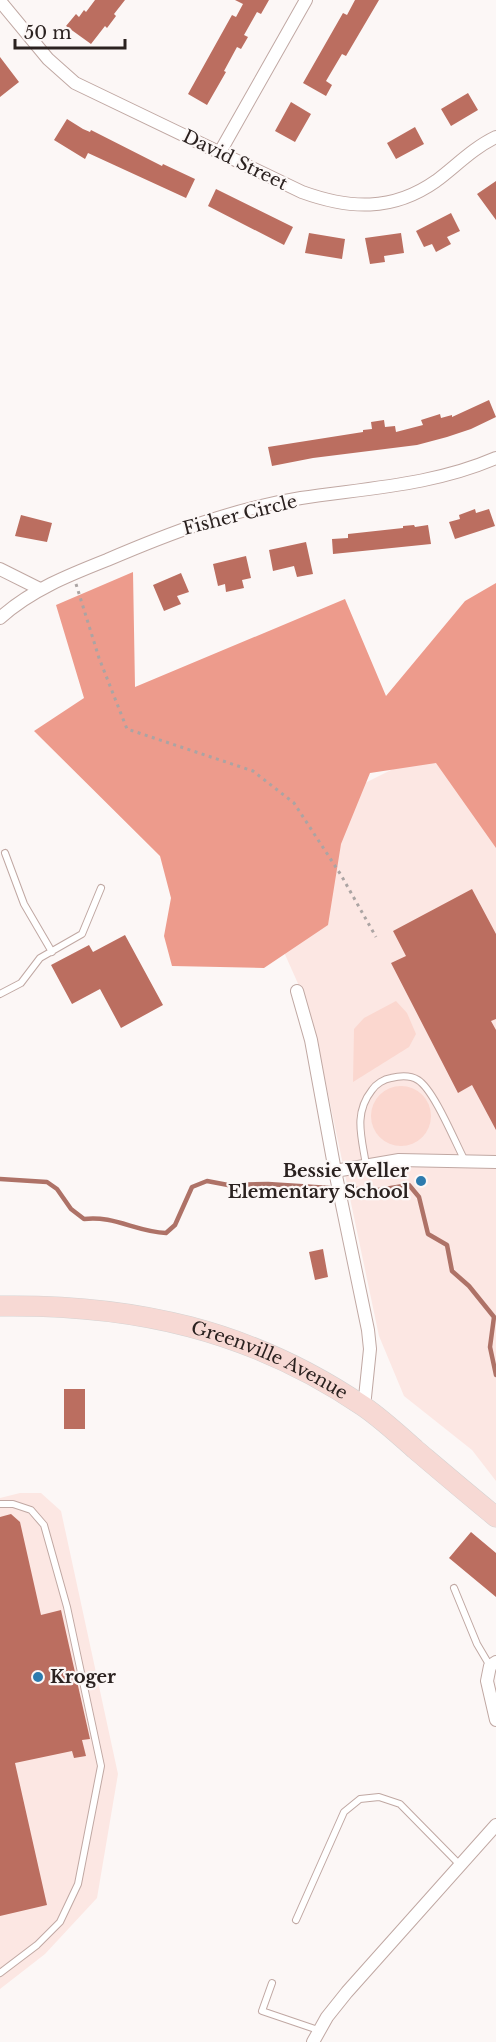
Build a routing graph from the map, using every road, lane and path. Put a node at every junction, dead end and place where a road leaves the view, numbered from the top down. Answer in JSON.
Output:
{"nodes":[{"id":1,"x":0,"y":0,"type":"edge"},
{"id":2,"x":306,"y":0,"type":"edge"},
{"id":3,"x":496,"y":137,"type":"edge"},
{"id":4,"x":220,"y":152,"type":"junction"},
{"id":5,"x":496,"y":458,"type":"edge"},
{"id":6,"x":0,"y":569,"type":"edge"},
{"id":7,"x":73,"y":574,"type":"junction"},
{"id":8,"x":40,"y":589,"type":"junction"},
{"id":9,"x":0,"y":618,"type":"edge"},
{"id":10,"x":4,"y":853,"type":"dead end"},
{"id":11,"x":101,"y":888,"type":"dead end"},
{"id":12,"x":376,"y":937,"type":"dead end"},
{"id":13,"x":52,"y":952,"type":"junction"},
{"id":14,"x":297,"y":991,"type":"dead end"},
{"id":15,"x":0,"y":994,"type":"edge"},
{"id":16,"x":465,"y":1161,"type":"junction"},
{"id":17,"x":496,"y":1162,"type":"edge"},
{"id":18,"x":366,"y":1165,"type":"junction"},
{"id":19,"x":335,"y":1171,"type":"junction"},
{"id":20,"x":0,"y":1306,"type":"edge"},
{"id":21,"x":364,"y":1407,"type":"junction"},
{"id":22,"x":0,"y":1504,"type":"edge"},
{"id":23,"x":496,"y":1517,"type":"edge"},
{"id":24,"x":454,"y":1588,"type":"dead end"},
{"id":25,"x":491,"y":1668,"type":"edge"},
{"id":26,"x":496,"y":1720,"type":"edge"},
{"id":27,"x":496,"y":1825,"type":"edge"},
{"id":28,"x":460,"y":1865,"type":"junction"},
{"id":29,"x":296,"y":1920,"type":"dead end"},
{"id":30,"x":0,"y":1973,"type":"edge"},
{"id":31,"x":272,"y":1983,"type":"dead end"},
{"id":32,"x":315,"y":2036,"type":"edge"}],
"edges":[{"from":1,"to":4,"type":"street","name":"David Street"},
{"from":2,"to":4,"type":"street"},
{"from":3,"to":4,"type":"street","name":"David Street"},
{"from":5,"to":7,"type":"street","name":"Fisher Circle"},
{"from":6,"to":8,"type":"street"},
{"from":7,"to":8,"type":"street","name":"Fisher Circle"},
{"from":7,"to":12,"type":"path"},
{"from":8,"to":9,"type":"street","name":"Fisher Circle"},
{"from":10,"to":13,"type":"lane"},
{"from":11,"to":13,"type":"lane"},
{"from":13,"to":15,"type":"lane"},
{"from":14,"to":19,"type":"street"},
{"from":16,"to":17,"type":"street"},
{"from":16,"to":18,"type":"street"},
{"from":16,"to":18,"type":"lane"},
{"from":18,"to":19,"type":"street"},
{"from":19,"to":21,"type":"street"},
{"from":20,"to":21,"type":"main road","name":"Greenville Avenue"},
{"from":21,"to":23,"type":"main road","name":"Greenville Avenue"},
{"from":22,"to":30,"type":"lane"},
{"from":24,"to":25,"type":"lane"},
{"from":25,"to":26,"type":"street"},
{"from":27,"to":28,"type":"street"},
{"from":28,"to":29,"type":"lane"},
{"from":28,"to":32,"type":"street"},
{"from":31,"to":32,"type":"lane"}]}
